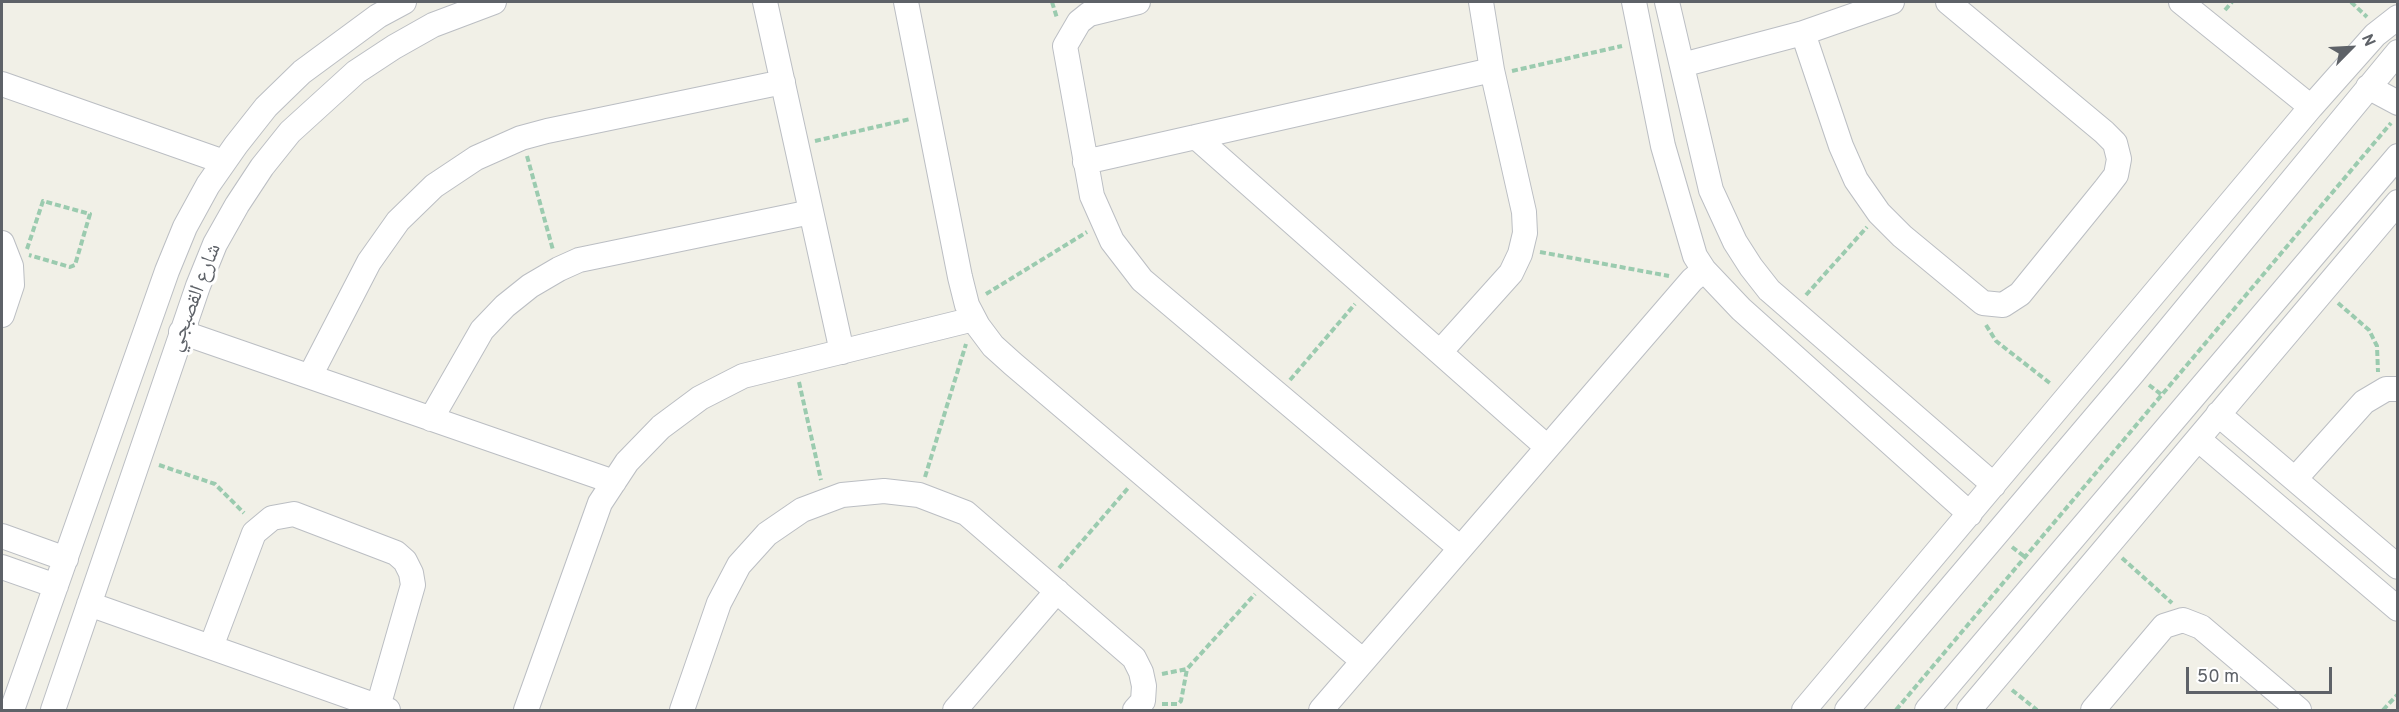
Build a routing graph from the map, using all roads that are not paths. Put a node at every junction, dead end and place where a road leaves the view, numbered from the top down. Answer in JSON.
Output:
{"nodes":[{"id":1,"x":404,"y":2,"type":"edge"},
{"id":2,"x":494,"y":2,"type":"edge"},
{"id":3,"x":765,"y":2,"type":"edge"},
{"id":4,"x":906,"y":2,"type":"edge"},
{"id":5,"x":1138,"y":2,"type":"edge"},
{"id":6,"x":1481,"y":2,"type":"edge"},
{"id":7,"x":1634,"y":2,"type":"edge"},
{"id":8,"x":1667,"y":2,"type":"edge"},
{"id":9,"x":1892,"y":2,"type":"edge"},
{"id":10,"x":1948,"y":2,"type":"edge"},
{"id":11,"x":2181,"y":2,"type":"edge"},
{"id":12,"x":2397,"y":17,"type":"edge"},
{"id":13,"x":1803,"y":33,"type":"junction"},
{"id":14,"x":2397,"y":52,"type":"edge"},
{"id":15,"x":1682,"y":65,"type":"junction"},
{"id":16,"x":1493,"y":72,"type":"junction"},
{"id":17,"x":783,"y":82,"type":"junction"},
{"id":18,"x":2,"y":84,"type":"edge"},
{"id":19,"x":2368,"y":87,"type":"junction"},
{"id":20,"x":2397,"y":102,"type":"edge"},
{"id":21,"x":2311,"y":107,"type":"junction"},
{"id":22,"x":1196,"y":137,"type":"junction"},
{"id":23,"x":2397,"y":156,"type":"edge"},
{"id":24,"x":224,"y":162,"type":"junction"},
{"id":25,"x":1085,"y":162,"type":"junction"},
{"id":26,"x":2397,"y":202,"type":"edge"},
{"id":27,"x":811,"y":212,"type":"junction"},
{"id":28,"x":2,"y":243,"type":"edge"},
{"id":29,"x":1698,"y":275,"type":"junction"},
{"id":30,"x":971,"y":312,"type":"junction"},
{"id":31,"x":2,"y":315,"type":"edge"},
{"id":32,"x":181,"y":332,"type":"junction"},
{"id":33,"x":2242,"y":337,"type":"junction"},
{"id":34,"x":842,"y":352,"type":"junction"},
{"id":35,"x":1440,"y":352,"type":"junction"},
{"id":36,"x":2105,"y":353,"type":"junction"},
{"id":37,"x":2267,"y":356,"type":"junction"},
{"id":38,"x":2133,"y":374,"type":"junction"},
{"id":39,"x":310,"y":376,"type":"junction"},
{"id":40,"x":2397,"y":388,"type":"edge"},
{"id":41,"x":2218,"y":414,"type":"junction"},
{"id":42,"x":431,"y":418,"type":"junction"},
{"id":43,"x":2198,"y":439,"type":"junction"},
{"id":44,"x":1949,"y":446,"type":"junction"},
{"id":45,"x":1547,"y":447,"type":"junction"},
{"id":46,"x":2258,"y":449,"type":"junction"},
{"id":47,"x":2238,"y":473,"type":"junction"},
{"id":48,"x":1925,"y":474,"type":"junction"},
{"id":49,"x":2295,"y":479,"type":"junction"},
{"id":50,"x":614,"y":482,"type":"junction"},
{"id":51,"x":1994,"y":485,"type":"junction"},
{"id":52,"x":1970,"y":514,"type":"junction"},
{"id":53,"x":2,"y":536,"type":"edge"},
{"id":54,"x":1460,"y":548,"type":"junction"},
{"id":55,"x":66,"y":559,"type":"junction"},
{"id":56,"x":2,"y":567,"type":"edge"},
{"id":57,"x":2397,"y":567,"type":"edge"},
{"id":58,"x":56,"y":586,"type":"junction"},
{"id":59,"x":1052,"y":587,"type":"junction"},
{"id":60,"x":89,"y":604,"type":"junction"},
{"id":61,"x":2397,"y":609,"type":"edge"},
{"id":62,"x":211,"y":647,"type":"junction"},
{"id":63,"x":1363,"y":661,"type":"junction"},
{"id":64,"x":1138,"y":707,"type":"edge"},
{"id":65,"x":2289,"y":707,"type":"edge"},
{"id":66,"x":686,"y":708,"type":"edge"},
{"id":67,"x":383,"y":709,"type":"edge"},
{"id":68,"x":12,"y":711,"type":"edge"},
{"id":69,"x":53,"y":711,"type":"edge"},
{"id":70,"x":526,"y":711,"type":"edge"},
{"id":71,"x":955,"y":711,"type":"edge"},
{"id":72,"x":1321,"y":711,"type":"edge"},
{"id":73,"x":1804,"y":711,"type":"edge"},
{"id":74,"x":1847,"y":711,"type":"edge"},
{"id":75,"x":1927,"y":711,"type":"edge"},
{"id":76,"x":1969,"y":711,"type":"edge"},
{"id":77,"x":2093,"y":711,"type":"edge"}],
"edges":[{"from":1,"to":24,"type":"street","name":"شارع القصبجي"},
{"from":2,"to":32,"type":"street","name":"شارع القصبجي"},
{"from":3,"to":17,"type":"street"},
{"from":4,"to":30,"type":"street"},
{"from":5,"to":25,"type":"street"},
{"from":6,"to":16,"type":"street"},
{"from":7,"to":29,"type":"street"},
{"from":8,"to":15,"type":"street"},
{"from":9,"to":13,"type":"street"},
{"from":10,"to":13,"type":"street"},
{"from":11,"to":21,"type":"street"},
{"from":12,"to":21,"type":"street"},
{"from":13,"to":15,"type":"street"},
{"from":14,"to":19,"type":"street"},
{"from":15,"to":44,"type":"street"},
{"from":16,"to":22,"type":"street"},
{"from":16,"to":35,"type":"street"},
{"from":17,"to":27,"type":"street"},
{"from":17,"to":39,"type":"street"},
{"from":18,"to":24,"type":"street"},
{"from":19,"to":20,"type":"street"},
{"from":19,"to":38,"type":"street"},
{"from":21,"to":36,"type":"street"},
{"from":22,"to":25,"type":"street"},
{"from":22,"to":35,"type":"street"},
{"from":23,"to":33,"type":"street"},
{"from":24,"to":55,"type":"street","name":"شارع القصبجي"},
{"from":25,"to":54,"type":"street"},
{"from":26,"to":37,"type":"street"},
{"from":27,"to":34,"type":"street"},
{"from":27,"to":42,"type":"street"},
{"from":28,"to":31,"type":"street"},
{"from":29,"to":45,"type":"street"},
{"from":29,"to":48,"type":"street"},
{"from":30,"to":34,"type":"street"},
{"from":30,"to":63,"type":"street"},
{"from":32,"to":39,"type":"street"},
{"from":32,"to":60,"type":"street","name":"شارع القصبجي"},
{"from":33,"to":37,"type":"street"},
{"from":33,"to":75,"type":"street"},
{"from":34,"to":50,"type":"street"},
{"from":35,"to":45,"type":"street"},
{"from":36,"to":38,"type":"street"},
{"from":36,"to":51,"type":"street"},
{"from":37,"to":41,"type":"street"},
{"from":38,"to":74,"type":"street"},
{"from":39,"to":42,"type":"street"},
{"from":40,"to":49,"type":"street"},
{"from":41,"to":43,"type":"street"},
{"from":41,"to":46,"type":"street"},
{"from":42,"to":50,"type":"street"},
{"from":43,"to":47,"type":"street"},
{"from":43,"to":76,"type":"street"},
{"from":44,"to":48,"type":"street"},
{"from":44,"to":51,"type":"street"},
{"from":45,"to":54,"type":"street"},
{"from":46,"to":47,"type":"street"},
{"from":46,"to":49,"type":"street"},
{"from":47,"to":61,"type":"street"},
{"from":48,"to":52,"type":"street"},
{"from":49,"to":57,"type":"street"},
{"from":50,"to":70,"type":"street"},
{"from":51,"to":52,"type":"street"},
{"from":52,"to":73,"type":"street"},
{"from":53,"to":55,"type":"street"},
{"from":54,"to":63,"type":"street"},
{"from":55,"to":58,"type":"street","name":"شارع القصبجي"},
{"from":56,"to":58,"type":"street"},
{"from":58,"to":68,"type":"street","name":"شارع القصبجي"},
{"from":59,"to":64,"type":"street"},
{"from":59,"to":66,"type":"street"},
{"from":59,"to":71,"type":"street"},
{"from":60,"to":62,"type":"street"},
{"from":60,"to":69,"type":"street","name":"شارع القصبجي"},
{"from":62,"to":67,"type":"street"},
{"from":62,"to":67,"type":"street"},
{"from":63,"to":72,"type":"street"},
{"from":65,"to":77,"type":"street"}]}
